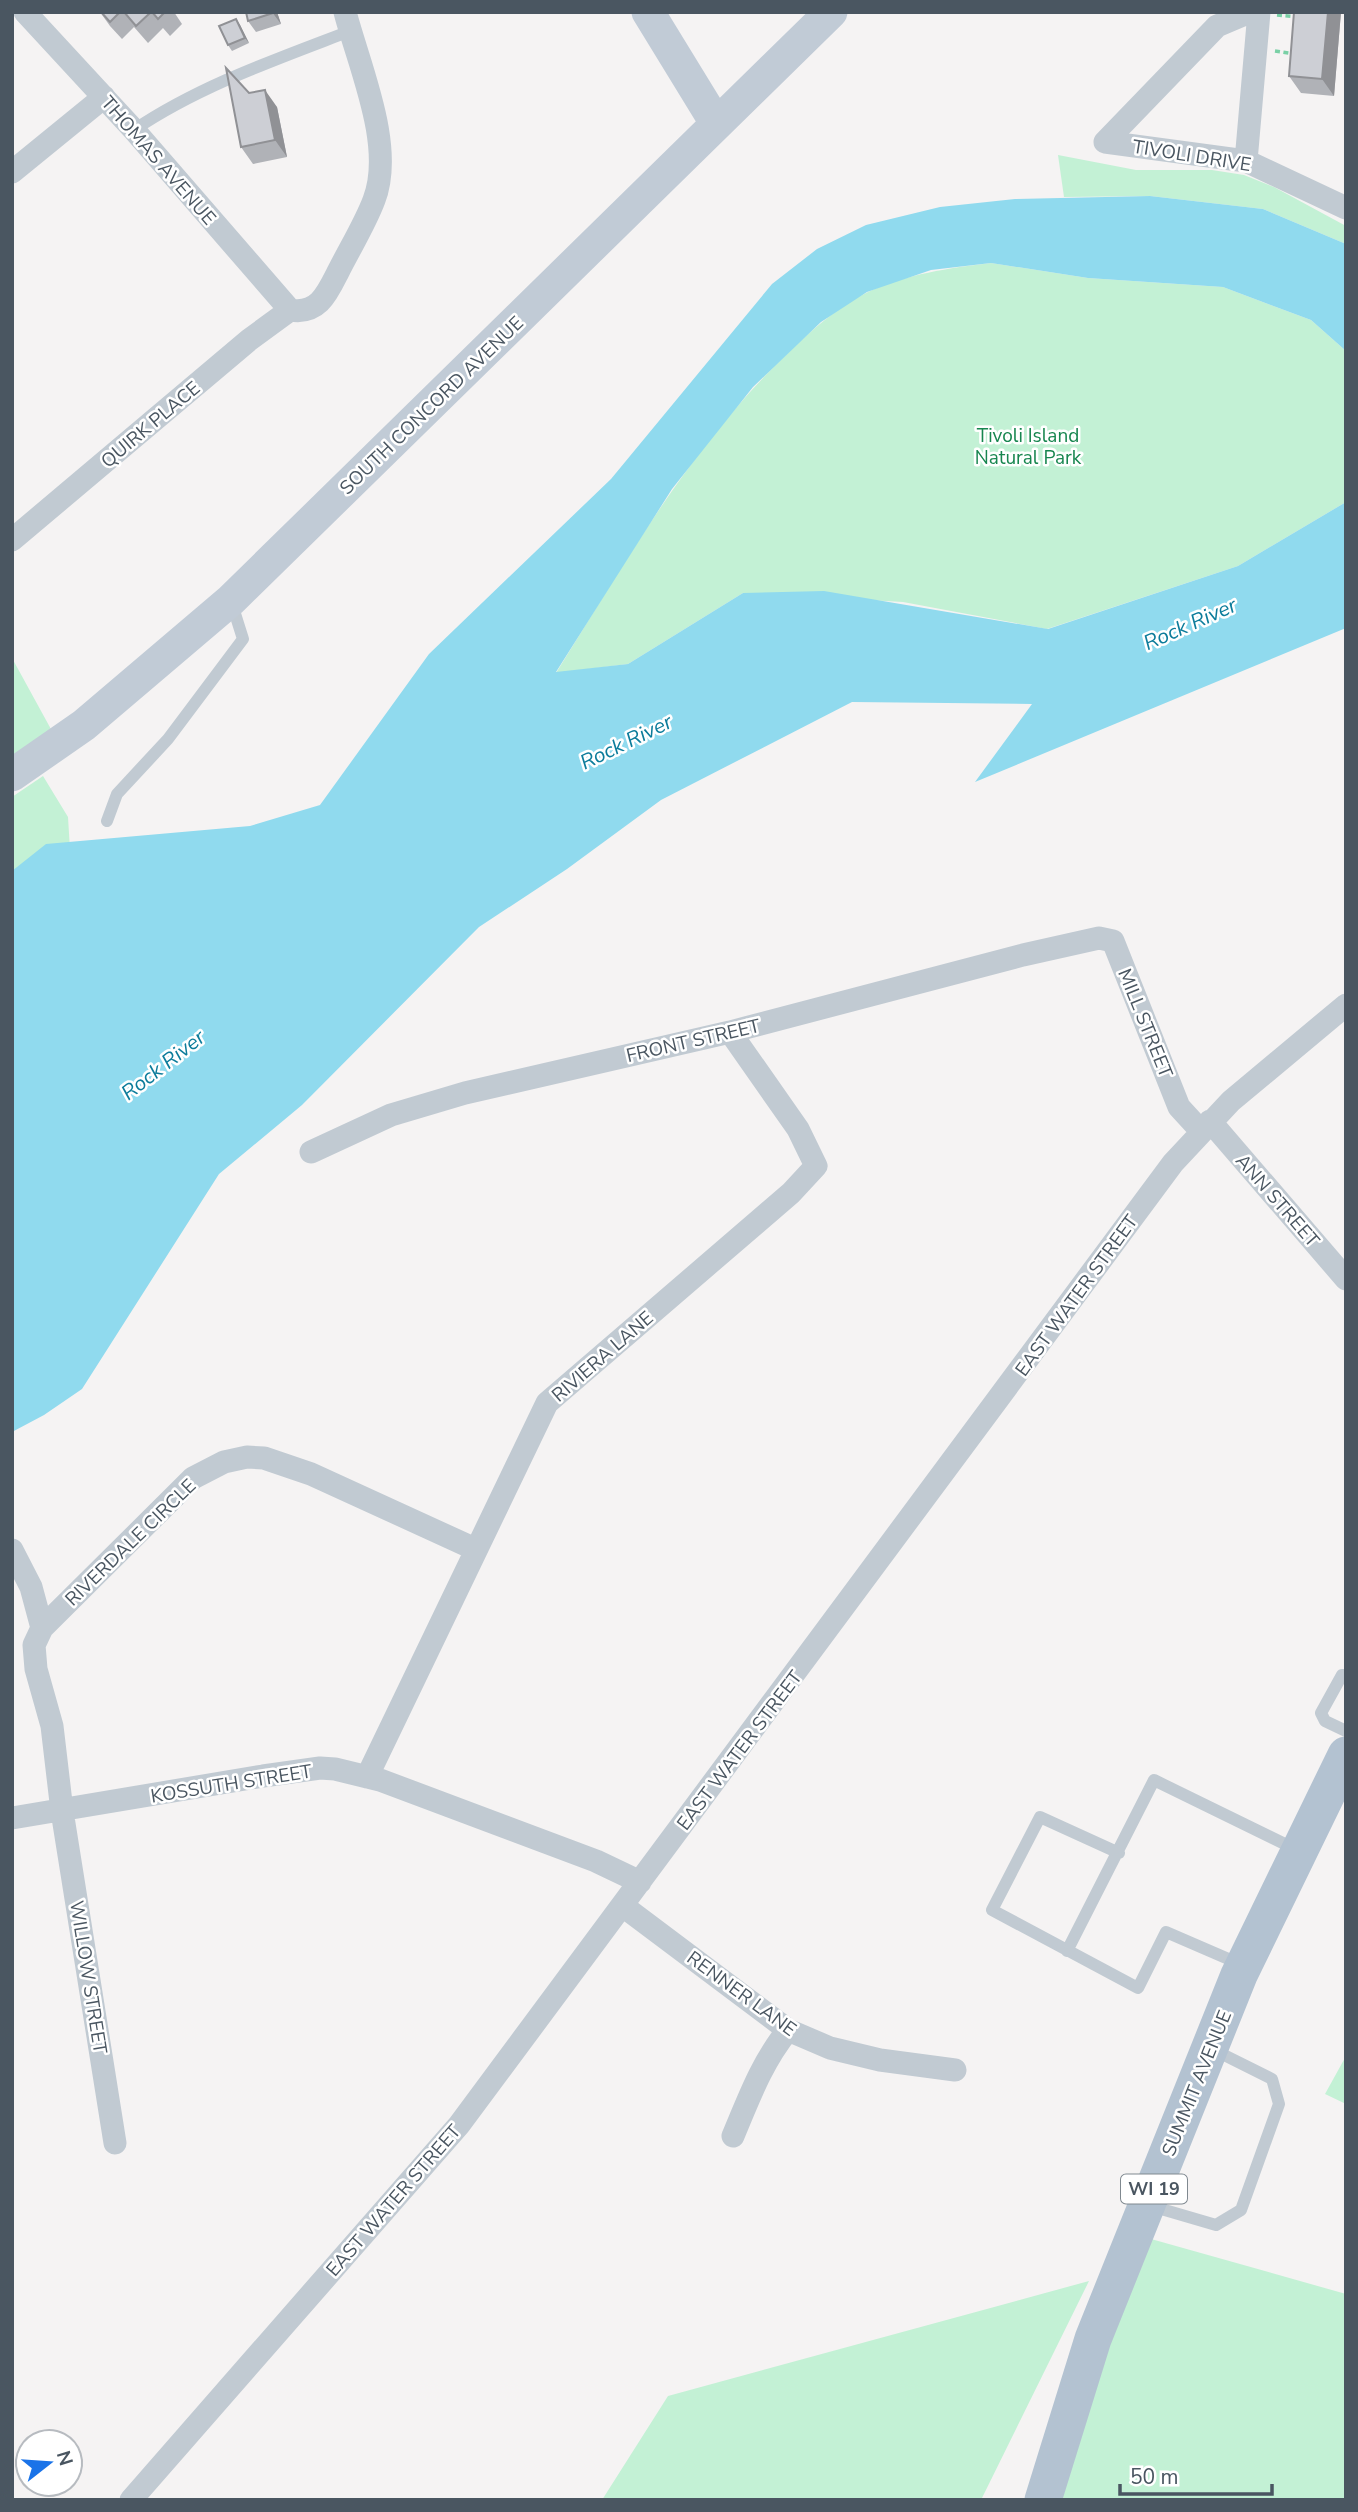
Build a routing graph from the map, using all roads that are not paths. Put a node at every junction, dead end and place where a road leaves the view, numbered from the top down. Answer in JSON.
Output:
{"nodes":[{"id":1,"x":25,"y":12,"type":"edge"},
{"id":2,"x":648,"y":12,"type":"edge"},
{"id":3,"x":831,"y":12,"type":"edge"},
{"id":4,"x":1256,"y":13,"type":"edge"},
{"id":5,"x":347,"y":22,"type":"edge"},
{"id":6,"x":104,"y":97,"type":"junction"},
{"id":7,"x":716,"y":123,"type":"junction"},
{"id":8,"x":134,"y":130,"type":"junction"},
{"id":9,"x":1246,"y":161,"type":"junction"},
{"id":10,"x":12,"y":172,"type":"edge"},
{"id":11,"x":1346,"y":208,"type":"edge"},
{"id":12,"x":290,"y":310,"type":"junction"},
{"id":13,"x":12,"y":541,"type":"edge"},
{"id":14,"x":231,"y":600,"type":"junction"},
{"id":15,"x":12,"y":775,"type":"edge"},
{"id":16,"x":107,"y":821,"type":"dead end"},
{"id":17,"x":1080,"y":942,"type":"joint"},
{"id":18,"x":1346,"y":1005,"type":"edge"},
{"id":19,"x":730,"y":1032,"type":"junction"},
{"id":20,"x":1205,"y":1126,"type":"junction"},
{"id":21,"x":311,"y":1152,"type":"dead end"},
{"id":22,"x":1346,"y":1279,"type":"edge"},
{"id":23,"x":475,"y":1549,"type":"junction"},
{"id":24,"x":12,"y":1550,"type":"edge"},
{"id":25,"x":41,"y":1628,"type":"junction"},
{"id":26,"x":1346,"y":1675,"type":"edge"},
{"id":27,"x":1346,"y":1731,"type":"edge"},
{"id":28,"x":1346,"y":1755,"type":"edge"},
{"id":29,"x":367,"y":1777,"type":"junction"},
{"id":30,"x":62,"y":1811,"type":"junction"},
{"id":31,"x":12,"y":1818,"type":"edge"},
{"id":32,"x":1300,"y":1852,"type":"junction"},
{"id":33,"x":1119,"y":1853,"type":"junction"},
{"id":34,"x":640,"y":1882,"type":"junction"},
{"id":35,"x":623,"y":1906,"type":"junction"},
{"id":36,"x":1067,"y":1951,"type":"junction"},
{"id":37,"x":1244,"y":1966,"type":"junction"},
{"id":38,"x":789,"y":2030,"type":"junction"},
{"id":39,"x":1210,"y":2048,"type":"junction"},
{"id":40,"x":955,"y":2070,"type":"dead end"},
{"id":41,"x":733,"y":2136,"type":"dead end"},
{"id":42,"x":115,"y":2143,"type":"dead end"},
{"id":43,"x":1147,"y":2205,"type":"junction"},
{"id":44,"x":131,"y":2500,"type":"edge"},
{"id":45,"x":1043,"y":2500,"type":"edge"}],
"edges":[{"from":1,"to":6,"type":"street","name":"THOMAS AVENUE"},
{"from":2,"to":7,"type":"street"},
{"from":3,"to":7,"type":"street","name":"SOUTH CONCORD AVENUE"},
{"from":4,"to":9,"type":"street"},
{"from":4,"to":9,"type":"street","name":"TIVOLI DRIVE"},
{"from":5,"to":8,"type":"lane"},
{"from":5,"to":12,"type":"street"},
{"from":6,"to":8,"type":"street","name":"THOMAS AVENUE"},
{"from":6,"to":10,"type":"street"},
{"from":7,"to":14,"type":"street","name":"SOUTH CONCORD AVENUE"},
{"from":8,"to":12,"type":"street","name":"THOMAS AVENUE"},
{"from":9,"to":11,"type":"street","name":"TIVOLI DRIVE"},
{"from":12,"to":13,"type":"street","name":"QUIRK PLACE"},
{"from":14,"to":15,"type":"street","name":"SOUTH CONCORD AVENUE"},
{"from":14,"to":16,"type":"lane"},
{"from":17,"to":19,"type":"street","name":"FRONT STREET"},
{"from":17,"to":20,"type":"street","name":"MILL STREET"},
{"from":18,"to":20,"type":"street","name":"EAST WATER STREET"},
{"from":19,"to":21,"type":"street","name":"FRONT STREET"},
{"from":19,"to":23,"type":"street","name":"RIVIERA LANE"},
{"from":20,"to":22,"type":"street","name":"ANN STREET"},
{"from":20,"to":34,"type":"street","name":"EAST WATER STREET"},
{"from":23,"to":25,"type":"street","name":"RIVERDALE CIRCLE"},
{"from":23,"to":29,"type":"street","name":"RIVIERA LANE"},
{"from":24,"to":25,"type":"street"},
{"from":25,"to":30,"type":"street"},
{"from":26,"to":27,"type":"lane"},
{"from":28,"to":32,"type":"main road","name":"SUMMIT AVENUE","number":"WI 19"},
{"from":29,"to":30,"type":"street","name":"KOSSUTH STREET"},
{"from":29,"to":34,"type":"street","name":"KOSSUTH STREET"},
{"from":30,"to":31,"type":"street","name":"KOSSUTH STREET"},
{"from":30,"to":42,"type":"street","name":"WILLOW STREET"},
{"from":32,"to":33,"type":"lane"},
{"from":32,"to":37,"type":"main road","name":"SUMMIT AVENUE","number":"WI 19"},
{"from":33,"to":36,"type":"lane"},
{"from":33,"to":36,"type":"lane"},
{"from":34,"to":35,"type":"street","name":"EAST WATER STREET"},
{"from":35,"to":38,"type":"street","name":"RENNER LANE"},
{"from":35,"to":44,"type":"street","name":"EAST WATER STREET"},
{"from":36,"to":37,"type":"lane"},
{"from":37,"to":39,"type":"main road","name":"SUMMIT AVENUE","number":"WI 19"},
{"from":38,"to":40,"type":"street","name":"RENNER LANE"},
{"from":38,"to":41,"type":"street"},
{"from":39,"to":43,"type":"main road","name":"SUMMIT AVENUE","number":"WI 19"},
{"from":39,"to":43,"type":"lane"},
{"from":43,"to":45,"type":"main road","name":"SUMMIT AVENUE","number":"WI 19"}]}
